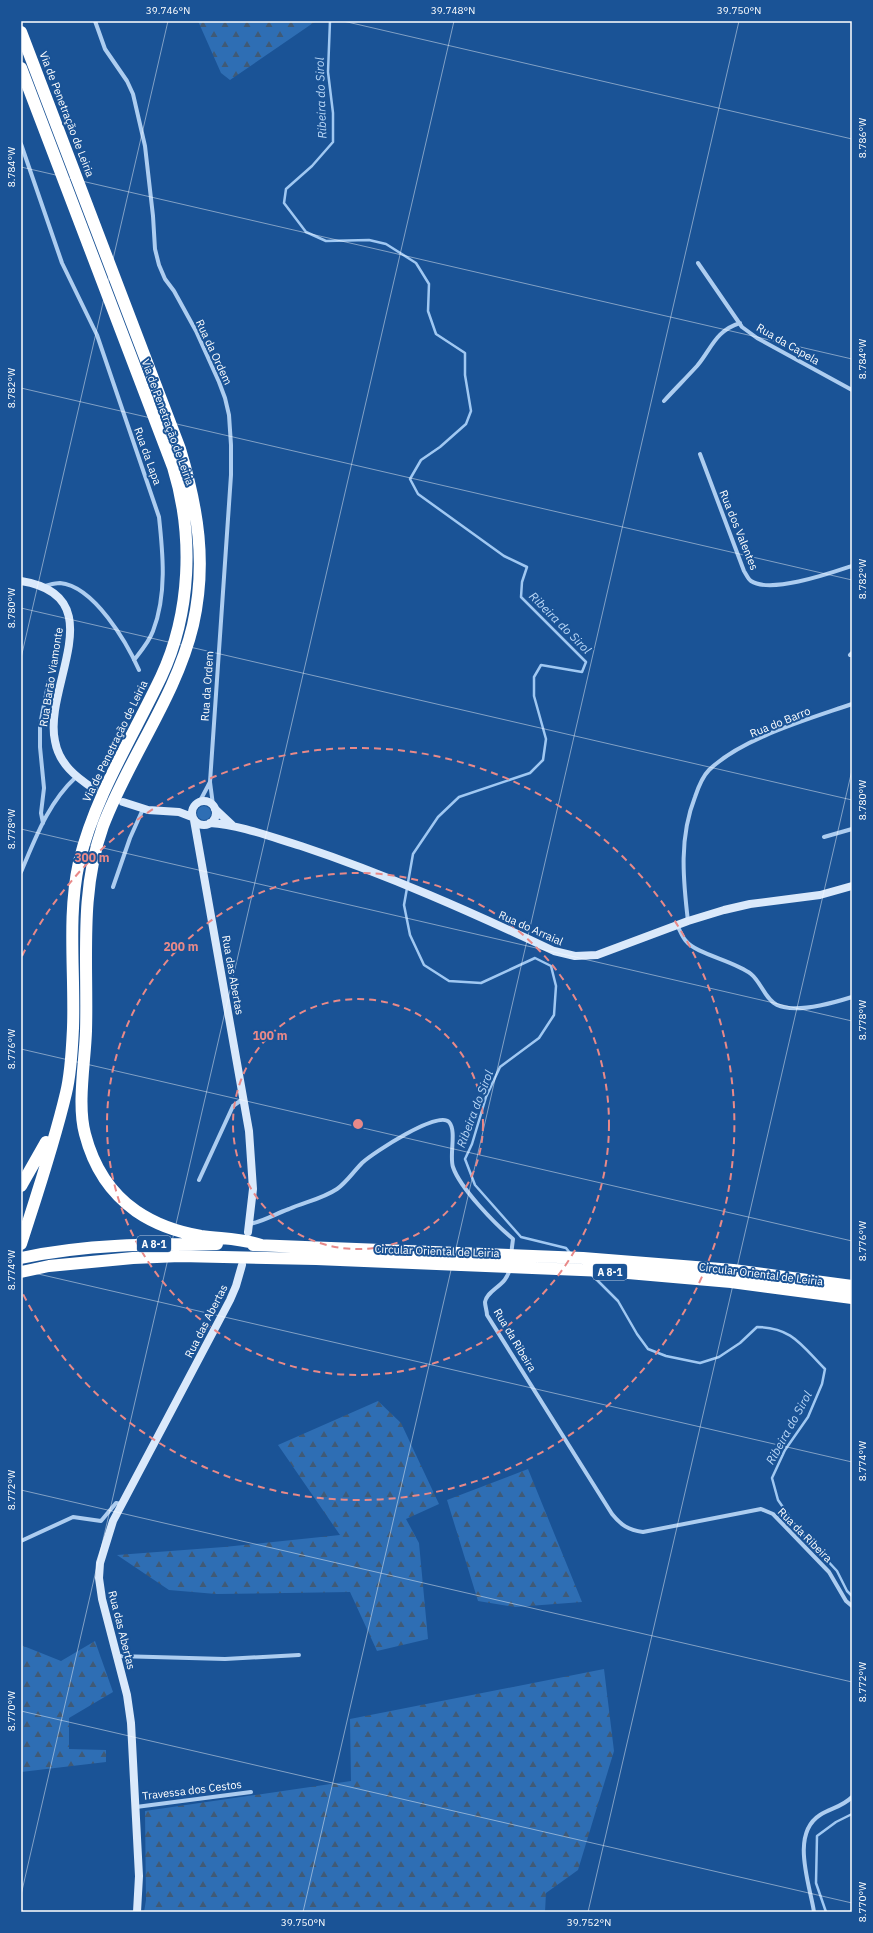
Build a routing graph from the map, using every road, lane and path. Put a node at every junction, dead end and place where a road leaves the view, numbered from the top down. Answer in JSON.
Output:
{"nodes":[{"id":1,"x":95,"y":21,"type":"edge"},
{"id":2,"x":21,"y":32,"type":"edge"},
{"id":3,"x":21,"y":68,"type":"edge"},
{"id":4,"x":21,"y":144,"type":"edge"},
{"id":5,"x":698,"y":263,"type":"dead end"},
{"id":6,"x":740,"y":324,"type":"junction"},
{"id":7,"x":852,"y":390,"type":"edge"},
{"id":8,"x":664,"y":400,"type":"dead end"},
{"id":9,"x":700,"y":454,"type":"dead end"},
{"id":10,"x":852,"y":566,"type":"edge"},
{"id":11,"x":21,"y":581,"type":"edge"},
{"id":12,"x":44,"y":587,"type":"junction"},
{"id":13,"x":134,"y":660,"type":"junction"},
{"id":14,"x":139,"y":670,"type":"dead end"},
{"id":15,"x":49,"y":680,"type":"dead end"},
{"id":16,"x":852,"y":704,"type":"edge"},
{"id":17,"x":76,"y":777,"type":"junction"},
{"id":18,"x":210,"y":782,"type":"junction"},
{"id":19,"x":94,"y":789,"type":"dead end"},
{"id":20,"x":200,"y":801,"type":"junction"},
{"id":21,"x":124,"y":802,"type":"dead end"},
{"id":22,"x":193,"y":807,"type":"junction"},
{"id":23,"x":214,"y":807,"type":"junction"},
{"id":24,"x":143,"y":809,"type":"junction"},
{"id":25,"x":179,"y":812,"type":"junction"},
{"id":26,"x":193,"y":819,"type":"junction"},
{"id":27,"x":43,"y":823,"type":"junction"},
{"id":28,"x":207,"y":824,"type":"junction"},
{"id":29,"x":232,"y":825,"type":"junction"},
{"id":30,"x":852,"y":829,"type":"edge"},
{"id":31,"x":824,"y":837,"type":"dead end"},
{"id":32,"x":198,"y":841,"type":"junction"},
{"id":33,"x":21,"y":872,"type":"edge"},
{"id":34,"x":852,"y":886,"type":"edge"},
{"id":35,"x":113,"y":887,"type":"dead end"},
{"id":36,"x":688,"y":920,"type":"junction"},
{"id":37,"x":677,"y":925,"type":"junction"},
{"id":38,"x":852,"y":997,"type":"edge"},
{"id":39,"x":86,"y":1029,"type":"junction"},
{"id":40,"x":68,"y":1071,"type":"junction"},
{"id":41,"x":243,"y":1098,"type":"junction"},
{"id":42,"x":199,"y":1180,"type":"dead end"},
{"id":43,"x":21,"y":1186,"type":"edge"},
{"id":44,"x":249,"y":1228,"type":"joint"},
{"id":45,"x":21,"y":1244,"type":"edge"},
{"id":46,"x":261,"y":1245,"type":"junction"},
{"id":47,"x":21,"y":1258,"type":"edge"},
{"id":48,"x":488,"y":1259,"type":"junction"},
{"id":49,"x":242,"y":1265,"type":"dead end"},
{"id":50,"x":21,"y":1271,"type":"edge"},
{"id":51,"x":732,"y":1276,"type":"junction"},
{"id":52,"x":852,"y":1286,"type":"edge"},
{"id":53,"x":852,"y":1298,"type":"edge"},
{"id":54,"x":122,"y":1504,"type":"junction"},
{"id":55,"x":21,"y":1541,"type":"edge"},
{"id":56,"x":852,"y":1606,"type":"edge"},
{"id":57,"x":299,"y":1655,"type":"dead end"},
{"id":58,"x":116,"y":1656,"type":"junction"},
{"id":59,"x":250,"y":1792,"type":"dead end"},
{"id":60,"x":852,"y":1797,"type":"edge"},
{"id":61,"x":136,"y":1807,"type":"junction"},
{"id":62,"x":137,"y":1912,"type":"edge"},
{"id":63,"x":814,"y":1912,"type":"edge"}],
"edges":[{"from":1,"to":18,"type":"street","name":"Rua da Ordem"},
{"from":2,"to":39,"type":"highway","name":"Via de Penetração de Leiria"},
{"from":3,"to":40,"type":"highway","name":"Via de Penetração de Leiria"},
{"from":4,"to":13,"type":"street","name":"Rua da Lapa"},
{"from":5,"to":6,"type":"street","name":"Rua da Capela"},
{"from":6,"to":7,"type":"street","name":"Rua da Capela"},
{"from":6,"to":8,"type":"street"},
{"from":9,"to":10,"type":"street","name":"Rua dos Valentes"},
{"from":11,"to":12,"type":"street","name":"Rua Barão Viamonte"},
{"from":12,"to":13,"type":"street"},
{"from":12,"to":17,"type":"street","name":"Rua Barão Viamonte"},
{"from":13,"to":14,"type":"street"},
{"from":15,"to":27,"type":"street"},
{"from":16,"to":36,"type":"street","name":"Rua do Barro"},
{"from":17,"to":19,"type":"street","name":"Rua Barão Viamonte"},
{"from":17,"to":27,"type":"street"},
{"from":18,"to":20,"type":"street","name":"Rua da Ordem"},
{"from":18,"to":23,"type":"street","name":"Rua da Ordem"},
{"from":20,"to":22,"type":"street"},
{"from":20,"to":23,"type":"street"},
{"from":21,"to":24,"type":"street"},
{"from":22,"to":25,"type":"street"},
{"from":22,"to":26,"type":"street"},
{"from":23,"to":28,"type":"street"},
{"from":23,"to":29,"type":"street","name":"Rua do Arraial"},
{"from":24,"to":25,"type":"street"},
{"from":24,"to":35,"type":"street"},
{"from":25,"to":26,"type":"street"},
{"from":26,"to":28,"type":"street"},
{"from":26,"to":32,"type":"street","name":"Rua das Abertas"},
{"from":27,"to":33,"type":"street"},
{"from":28,"to":29,"type":"street","name":"Rua do Arraial"},
{"from":28,"to":32,"type":"street"},
{"from":29,"to":37,"type":"street","name":"Rua do Arraial"},
{"from":30,"to":31,"type":"street"},
{"from":32,"to":41,"type":"street","name":"Rua das Abertas"},
{"from":34,"to":36,"type":"street","name":"Rua do Arraial"},
{"from":36,"to":37,"type":"street","name":"Rua do Arraial"},
{"from":37,"to":38,"type":"street"},
{"from":39,"to":46,"type":"highway"},
{"from":39,"to":50,"type":"highway"},
{"from":40,"to":43,"type":"highway"},
{"from":40,"to":45,"type":"highway"},
{"from":41,"to":42,"type":"street"},
{"from":41,"to":44,"type":"street","name":"Rua das Abertas"},
{"from":44,"to":56,"type":"street","name":"Rua da Ribeira"},
{"from":46,"to":47,"type":"highway","name":"Circular Oriental de Leiria","number":"A 8-1"},
{"from":46,"to":48,"type":"highway","name":"Circular Oriental de Leiria","number":"A 8-1"},
{"from":48,"to":50,"type":"highway","name":"Circular Oriental de Leiria","number":"A 8-1"},
{"from":48,"to":51,"type":"highway","name":"Circular Oriental de Leiria","number":"A 8-1"},
{"from":49,"to":54,"type":"street","name":"Rua das Abertas"},
{"from":51,"to":52,"type":"highway","name":"Circular Oriental de Leiria","number":"A 8-1"},
{"from":51,"to":53,"type":"highway","name":"Circular Oriental de Leiria","number":"A 8-1"},
{"from":54,"to":55,"type":"street"},
{"from":54,"to":58,"type":"street","name":"Rua das Abertas"},
{"from":57,"to":58,"type":"street"},
{"from":58,"to":61,"type":"street","name":"Rua das Abertas"},
{"from":59,"to":61,"type":"street","name":"Travessa dos Cestos"},
{"from":60,"to":63,"type":"street"},
{"from":61,"to":62,"type":"street","name":"Rua das Abertas"}]}
